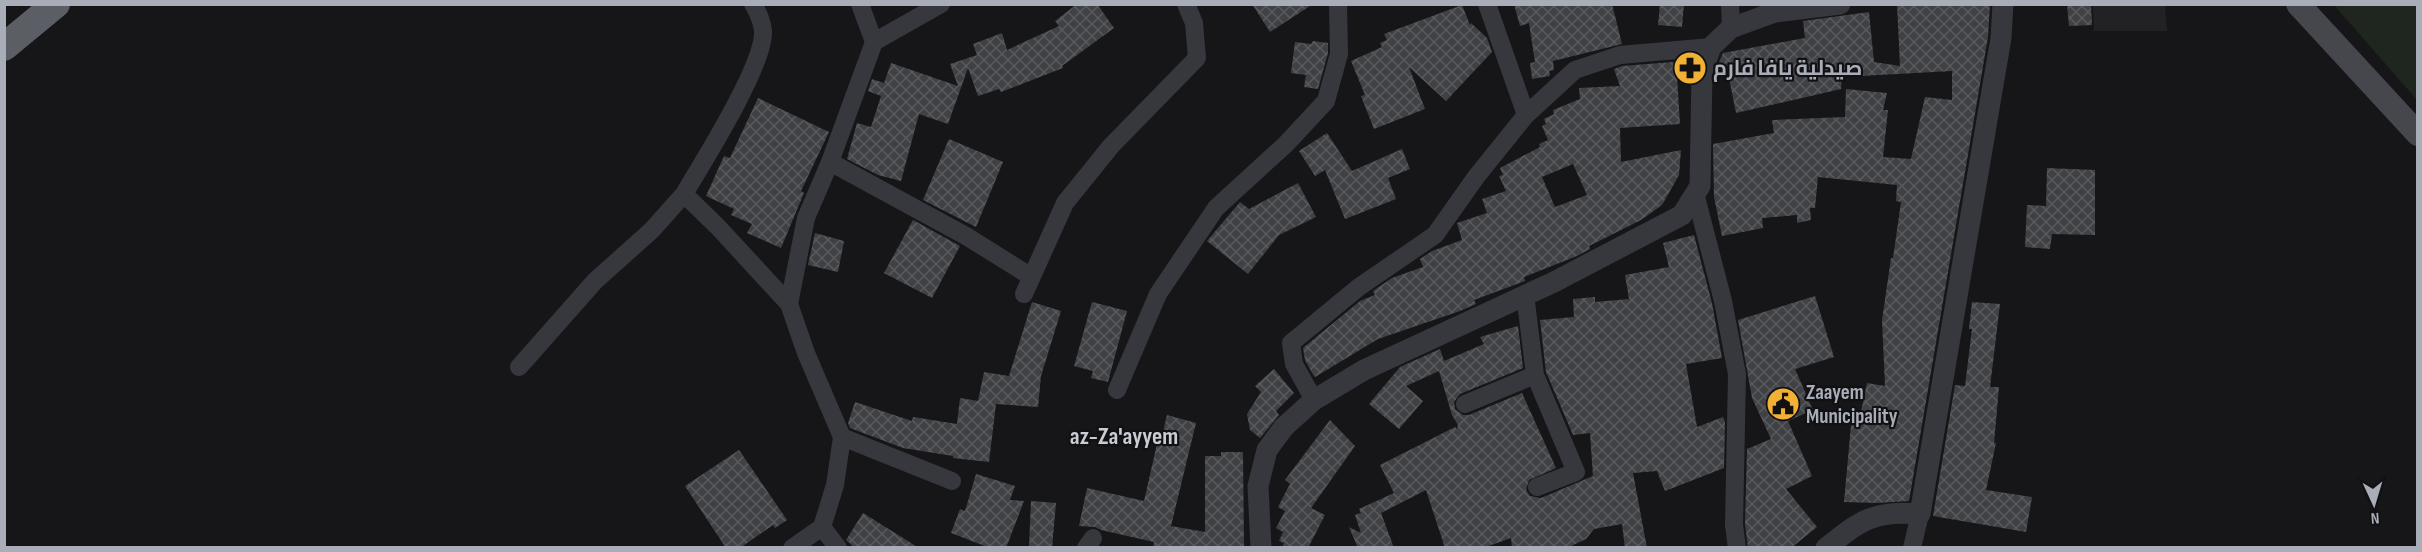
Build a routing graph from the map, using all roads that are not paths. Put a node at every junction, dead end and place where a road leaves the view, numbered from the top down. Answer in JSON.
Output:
{"nodes":[{"id":1,"x":56,"y":4,"type":"edge"},
{"id":2,"x":753,"y":4,"type":"edge"},
{"id":3,"x":860,"y":4,"type":"edge"},
{"id":4,"x":941,"y":4,"type":"edge"},
{"id":5,"x":1186,"y":4,"type":"edge"},
{"id":6,"x":1338,"y":4,"type":"edge"},
{"id":7,"x":1487,"y":4,"type":"edge"},
{"id":8,"x":1730,"y":4,"type":"edge"},
{"id":9,"x":1840,"y":4,"type":"edge"},
{"id":10,"x":2003,"y":4,"type":"edge"},
{"id":11,"x":2298,"y":4,"type":"edge"},
{"id":12,"x":1731,"y":28,"type":"junction"},
{"id":13,"x":874,"y":42,"type":"junction"},
{"id":14,"x":4,"y":47,"type":"edge"},
{"id":15,"x":1711,"y":47,"type":"junction"},
{"id":16,"x":1526,"y":115,"type":"junction"},
{"id":17,"x":2418,"y":134,"type":"edge"},
{"id":18,"x":830,"y":162,"type":"junction"},
{"id":19,"x":684,"y":194,"type":"junction"},
{"id":20,"x":1695,"y":194,"type":"junction"},
{"id":21,"x":1030,"y":276,"type":"junction"},
{"id":22,"x":1024,"y":294,"type":"dead end"},
{"id":23,"x":1525,"y":294,"type":"junction"},
{"id":24,"x":789,"y":304,"type":"junction"},
{"id":25,"x":519,"y":367,"type":"dead end"},
{"id":26,"x":1535,"y":375,"type":"junction"},
{"id":27,"x":1117,"y":390,"type":"dead end"},
{"id":28,"x":1314,"y":400,"type":"junction"},
{"id":29,"x":1465,"y":404,"type":"dead end"},
{"id":30,"x":842,"y":437,"type":"junction"},
{"id":31,"x":952,"y":481,"type":"dead end"},
{"id":32,"x":1538,"y":487,"type":"dead end"},
{"id":33,"x":1920,"y":514,"type":"junction"},
{"id":34,"x":822,"y":527,"type":"junction"},
{"id":35,"x":792,"y":548,"type":"edge"},
{"id":36,"x":838,"y":548,"type":"edge"},
{"id":37,"x":1261,"y":548,"type":"edge"},
{"id":38,"x":1737,"y":548,"type":"edge"},
{"id":39,"x":1826,"y":548,"type":"edge"},
{"id":40,"x":1912,"y":548,"type":"edge"}],
"edges":[{"from":1,"to":14,"type":"highway"},
{"from":2,"to":19,"type":"street"},
{"from":3,"to":13,"type":"street"},
{"from":4,"to":13,"type":"street"},
{"from":5,"to":21,"type":"street"},
{"from":6,"to":27,"type":"street"},
{"from":7,"to":16,"type":"street"},
{"from":8,"to":12,"type":"street"},
{"from":9,"to":12,"type":"street"},
{"from":10,"to":33,"type":"street"},
{"from":11,"to":17,"type":"main road"},
{"from":12,"to":15,"type":"street"},
{"from":13,"to":18,"type":"street"},
{"from":15,"to":16,"type":"street"},
{"from":15,"to":20,"type":"street"},
{"from":16,"to":28,"type":"street"},
{"from":18,"to":21,"type":"street"},
{"from":18,"to":24,"type":"street"},
{"from":19,"to":24,"type":"street"},
{"from":19,"to":25,"type":"street"},
{"from":20,"to":23,"type":"street"},
{"from":20,"to":38,"type":"street"},
{"from":21,"to":22,"type":"street"},
{"from":23,"to":26,"type":"street"},
{"from":23,"to":28,"type":"street"},
{"from":24,"to":30,"type":"street"},
{"from":26,"to":29,"type":"street"},
{"from":26,"to":32,"type":"street"},
{"from":28,"to":37,"type":"street"},
{"from":30,"to":31,"type":"street"},
{"from":30,"to":34,"type":"street"},
{"from":33,"to":39,"type":"street"},
{"from":33,"to":40,"type":"street"},
{"from":34,"to":35,"type":"street"},
{"from":34,"to":36,"type":"street"}]}
